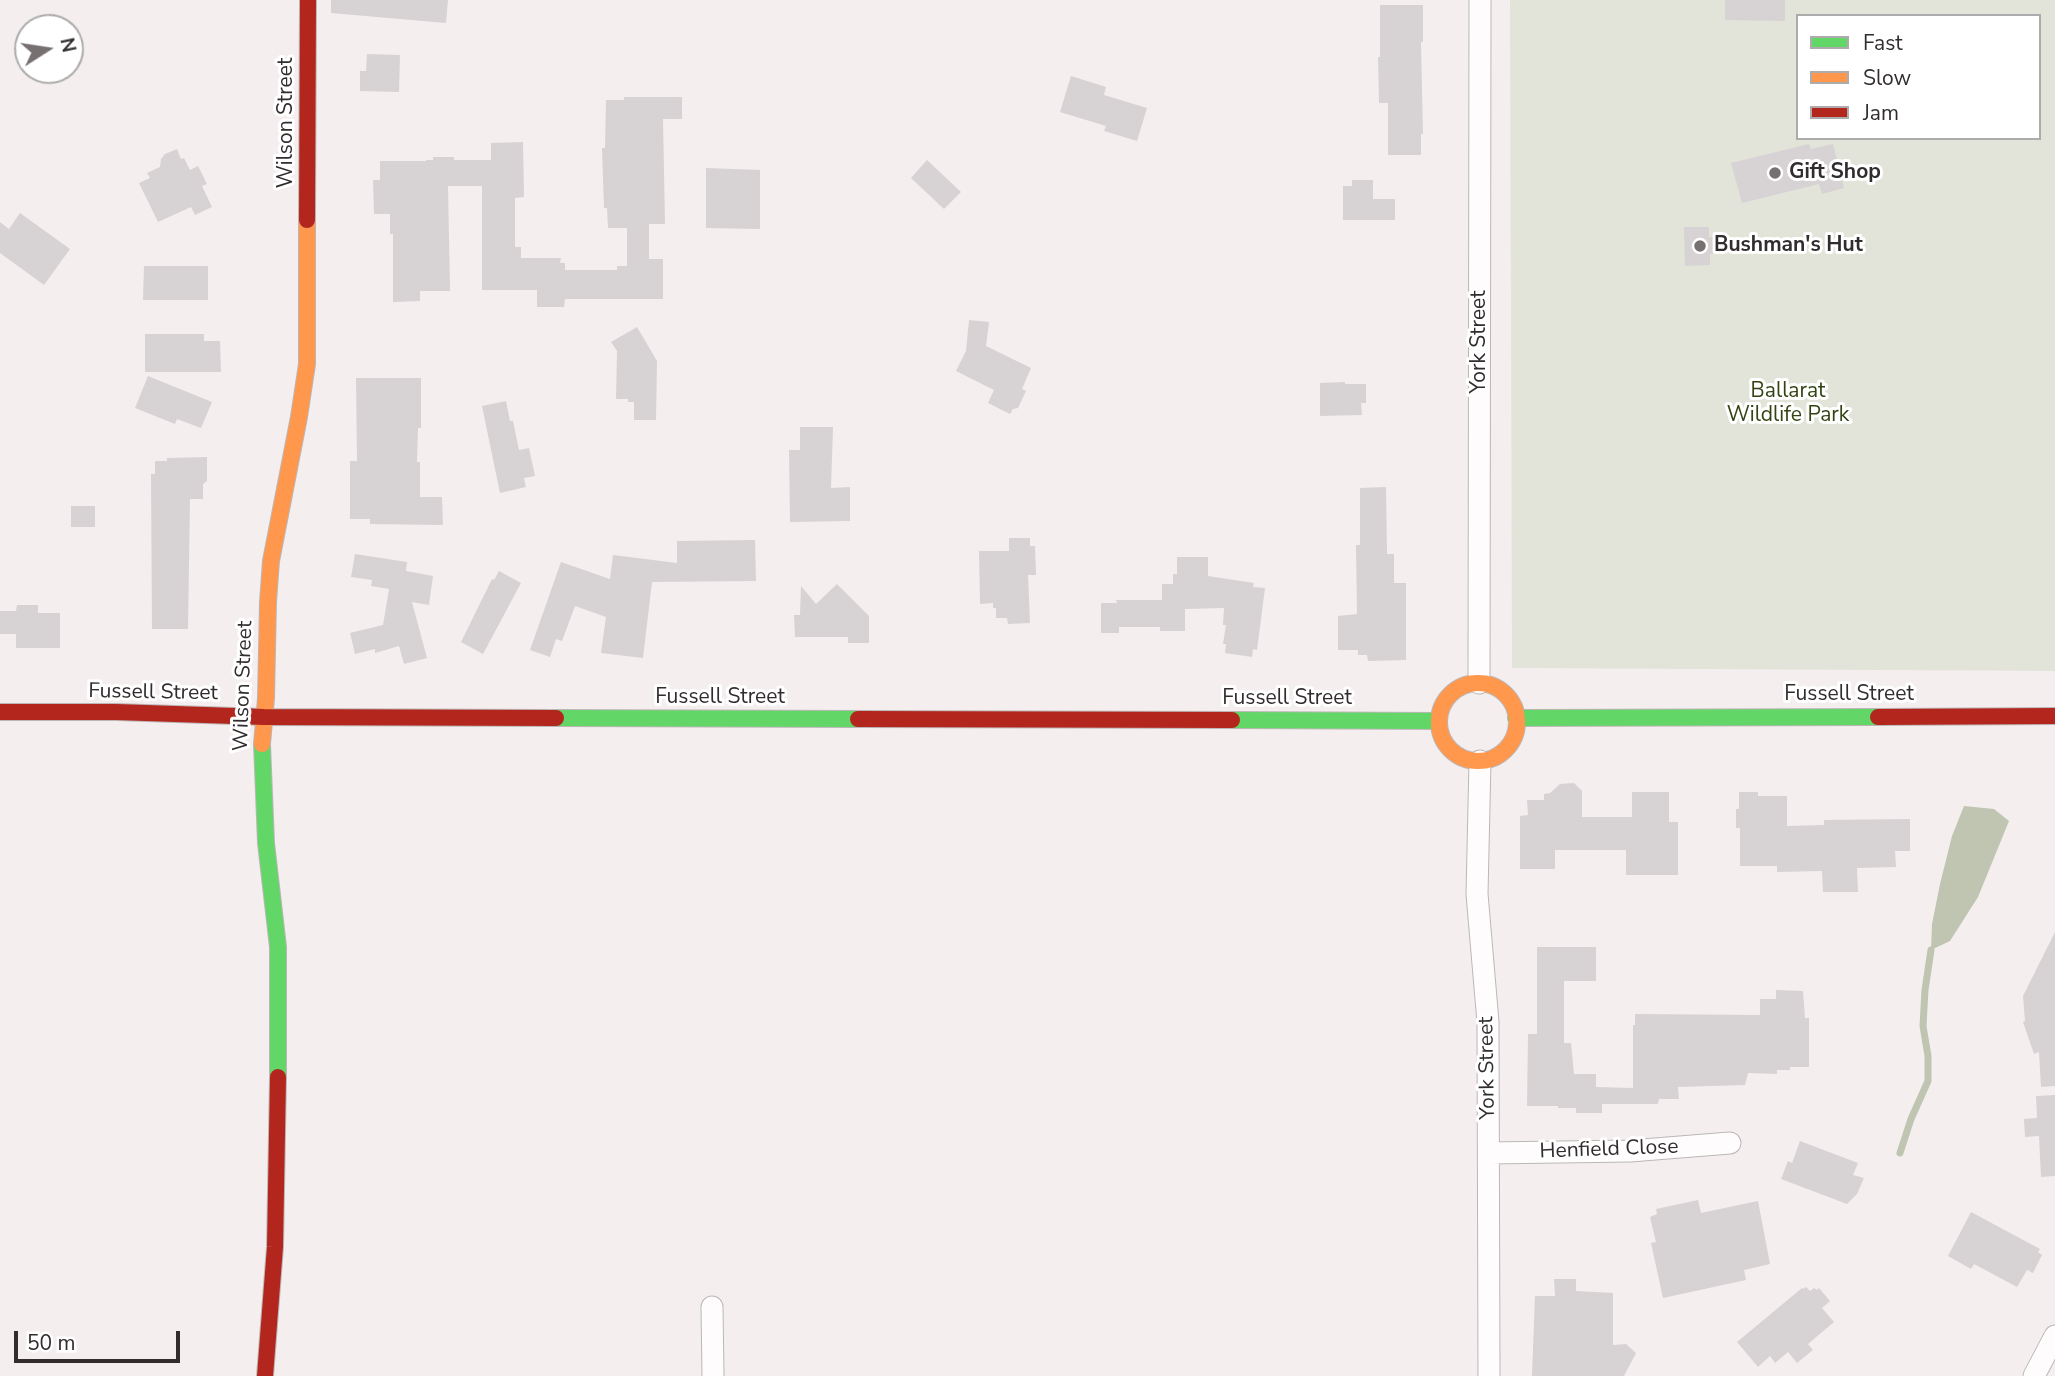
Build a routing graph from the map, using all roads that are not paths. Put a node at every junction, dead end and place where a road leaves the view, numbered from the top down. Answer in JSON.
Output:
{"nodes":[{"id":1,"x":308,"y":0,"type":"edge"},
{"id":2,"x":1480,"y":0,"type":"edge"},
{"id":3,"x":1479,"y":684,"type":"junction"},
{"id":4,"x":0,"y":712,"type":"edge"},
{"id":5,"x":2055,"y":716,"type":"edge"},
{"id":6,"x":264,"y":717,"type":"junction"},
{"id":7,"x":1516,"y":718,"type":"junction"},
{"id":8,"x":1439,"y":721,"type":"junction"},
{"id":9,"x":1480,"y":761,"type":"junction"},
{"id":10,"x":1730,"y":1143,"type":"dead end"},
{"id":11,"x":1489,"y":1153,"type":"junction"},
{"id":12,"x":712,"y":1307,"type":"dead end"},
{"id":13,"x":2055,"y":1336,"type":"edge"},
{"id":14,"x":265,"y":1376,"type":"edge"},
{"id":15,"x":713,"y":1376,"type":"edge"},
{"id":16,"x":1489,"y":1376,"type":"edge"},
{"id":17,"x":2034,"y":1376,"type":"edge"}],
"edges":[{"from":1,"to":6,"type":"street","name":"Wilson Street"},
{"from":2,"to":3,"type":"street","name":"York Street"},
{"from":3,"to":7,"type":"street"},
{"from":3,"to":8,"type":"street"},
{"from":4,"to":6,"type":"street","name":"Fussell Street"},
{"from":5,"to":7,"type":"street","name":"Fussell Street"},
{"from":6,"to":8,"type":"street","name":"Fussell Street"},
{"from":6,"to":14,"type":"street","name":"Wilson Street"},
{"from":7,"to":9,"type":"street"},
{"from":8,"to":9,"type":"street"},
{"from":9,"to":11,"type":"street","name":"York Street"},
{"from":10,"to":11,"type":"street","name":"Henfield Close"},
{"from":11,"to":16,"type":"street","name":"York Street"},
{"from":12,"to":15,"type":"street"},
{"from":13,"to":17,"type":"street"}]}
